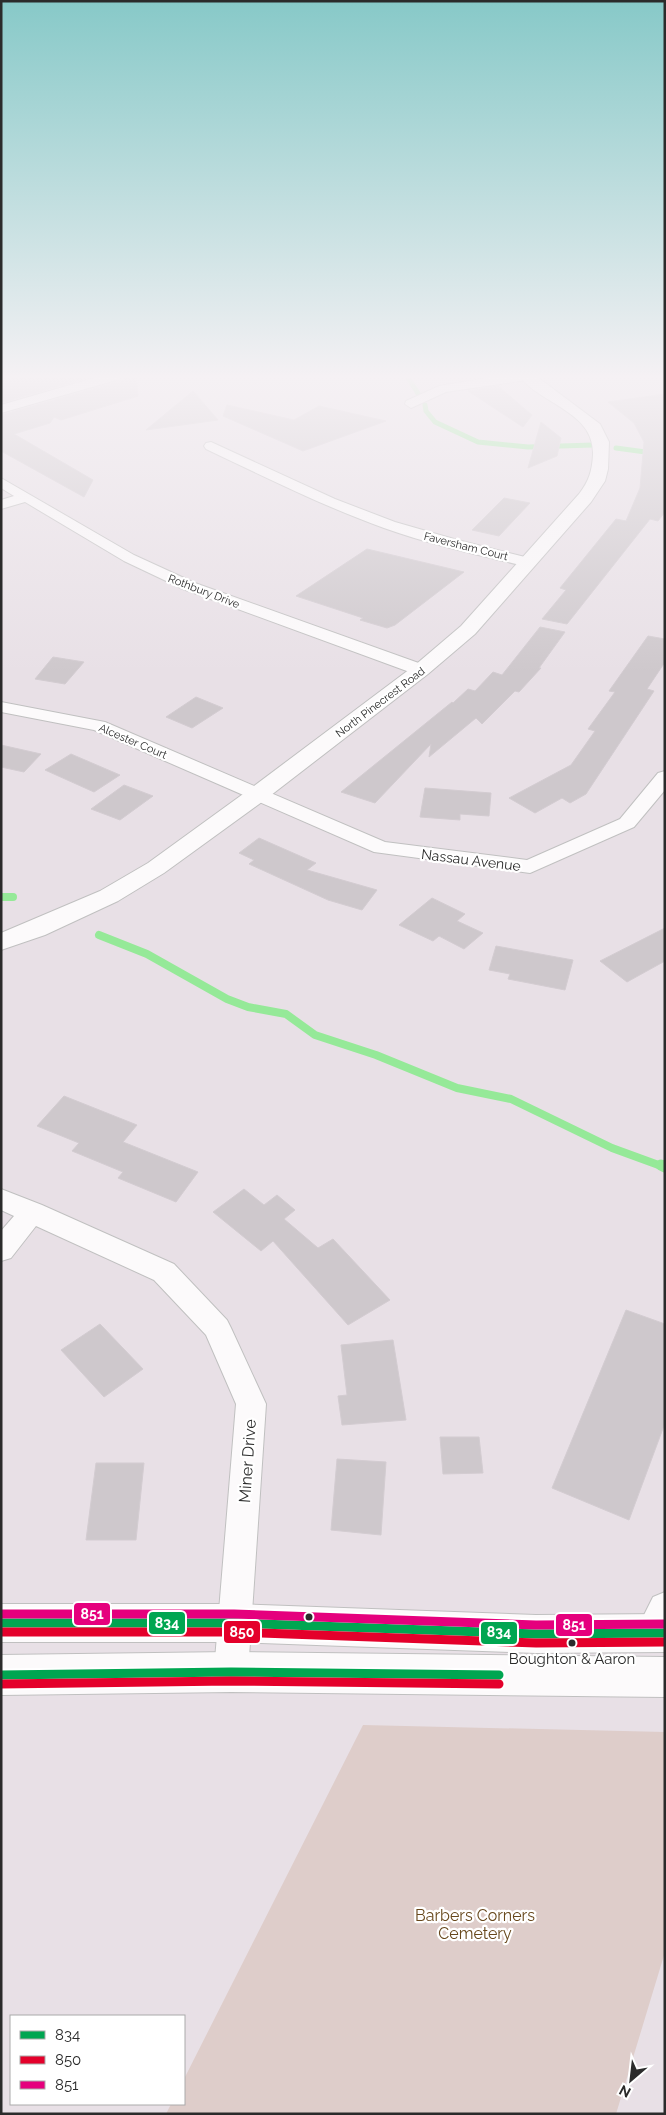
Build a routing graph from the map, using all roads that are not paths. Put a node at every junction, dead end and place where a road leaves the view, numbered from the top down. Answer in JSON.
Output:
{"nodes":[{"id":1,"x":273,"y":475,"type":"edge"},
{"id":2,"x":598,"y":475,"type":"edge"},
{"id":3,"x":1,"y":482,"type":"edge"},
{"id":4,"x":26,"y":497,"type":"junction"},
{"id":5,"x":1,"y":505,"type":"edge"},
{"id":6,"x":528,"y":562,"type":"junction"},
{"id":7,"x":421,"y":670,"type":"junction"},
{"id":8,"x":1,"y":707,"type":"edge"},
{"id":9,"x":665,"y":777,"type":"edge"},
{"id":10,"x":258,"y":794,"type":"junction"},
{"id":11,"x":1,"y":942,"type":"edge"},
{"id":12,"x":1,"y":1199,"type":"edge"},
{"id":13,"x":33,"y":1212,"type":"junction"},
{"id":14,"x":1,"y":1250,"type":"edge"},
{"id":15,"x":234,"y":1623,"type":"junction"},
{"id":16,"x":1,"y":1624,"type":"edge"},
{"id":17,"x":660,"y":1624,"type":"edge"},
{"id":18,"x":231,"y":1672,"type":"junction"},
{"id":19,"x":1,"y":1675,"type":"edge"},
{"id":20,"x":665,"y":1676,"type":"edge"}],
"edges":[{"from":1,"to":6,"type":"street","name":"Faversham Court"},
{"from":2,"to":6,"type":"street","name":"North Pinecrest Road"},
{"from":3,"to":4,"type":"street","name":"Rothbury Drive"},
{"from":4,"to":5,"type":"street"},
{"from":4,"to":7,"type":"street","name":"Rothbury Drive"},
{"from":6,"to":7,"type":"street","name":"North Pinecrest Road"},
{"from":7,"to":10,"type":"street","name":"North Pinecrest Road"},
{"from":8,"to":10,"type":"street","name":"Alcester Court"},
{"from":9,"to":10,"type":"street","name":"Nassau Avenue"},
{"from":10,"to":11,"type":"street","name":"North Pinecrest Road"},
{"from":12,"to":13,"type":"street","name":"Miner Drive"},
{"from":13,"to":14,"type":"street"},
{"from":13,"to":15,"type":"street","name":"Miner Drive"},
{"from":15,"to":16,"type":"street"},
{"from":15,"to":17,"type":"street"},
{"from":15,"to":18,"type":"street","name":"Miner Drive"},
{"from":18,"to":19,"type":"street"},
{"from":18,"to":20,"type":"street"}]}
